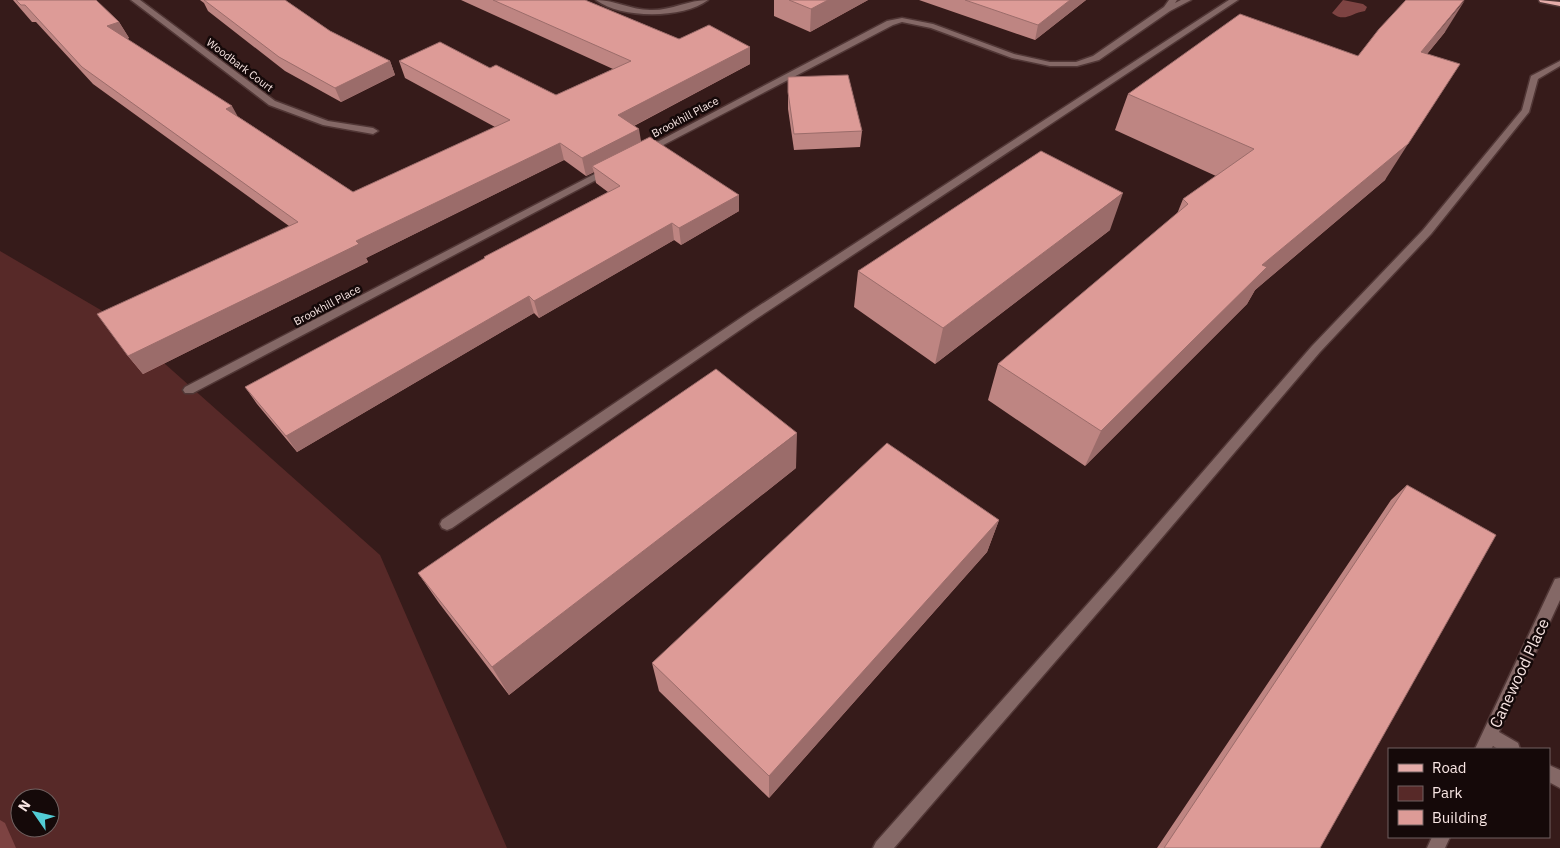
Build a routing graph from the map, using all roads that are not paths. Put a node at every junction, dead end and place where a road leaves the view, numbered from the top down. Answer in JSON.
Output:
{"nodes":[{"id":1,"x":135,"y":0,"type":"edge"},
{"id":2,"x":600,"y":0,"type":"edge"},
{"id":3,"x":704,"y":0,"type":"edge"},
{"id":4,"x":1173,"y":0,"type":"edge"},
{"id":5,"x":1187,"y":0,"type":"edge"},
{"id":6,"x":1234,"y":0,"type":"edge"},
{"id":7,"x":1543,"y":0,"type":"edge"},
{"id":8,"x":1560,"y":4,"type":"edge"},
{"id":9,"x":1167,"y":9,"type":"junction"},
{"id":10,"x":1560,"y":63,"type":"edge"},
{"id":11,"x":373,"y":131,"type":"dead end"},
{"id":12,"x":638,"y":155,"type":"edge"},
{"id":13,"x":620,"y":164,"type":"edge"},
{"id":14,"x":189,"y":390,"type":"dead end"},
{"id":15,"x":447,"y":524,"type":"dead end"},
{"id":16,"x":1560,"y":584,"type":"edge"},
{"id":17,"x":1487,"y":742,"type":"edge"},
{"id":18,"x":1508,"y":748,"type":"edge"},
{"id":19,"x":882,"y":848,"type":"edge"}],
"edges":[{"from":1,"to":11,"type":"street","name":"Woodbark Court"},
{"from":2,"to":3,"type":"street"},
{"from":4,"to":9,"type":"street","name":"Brookhill Place"},
{"from":5,"to":9,"type":"street"},
{"from":6,"to":15,"type":"street"},
{"from":7,"to":8,"type":"main road"},
{"from":9,"to":12,"type":"street","name":"Brookhill Place"},
{"from":10,"to":19,"type":"street"},
{"from":13,"to":14,"type":"street","name":"Brookhill Place"},
{"from":16,"to":17,"type":"street","name":"Canewood Place"},
{"from":17,"to":18,"type":"street","name":"Canewood Place"}]}
